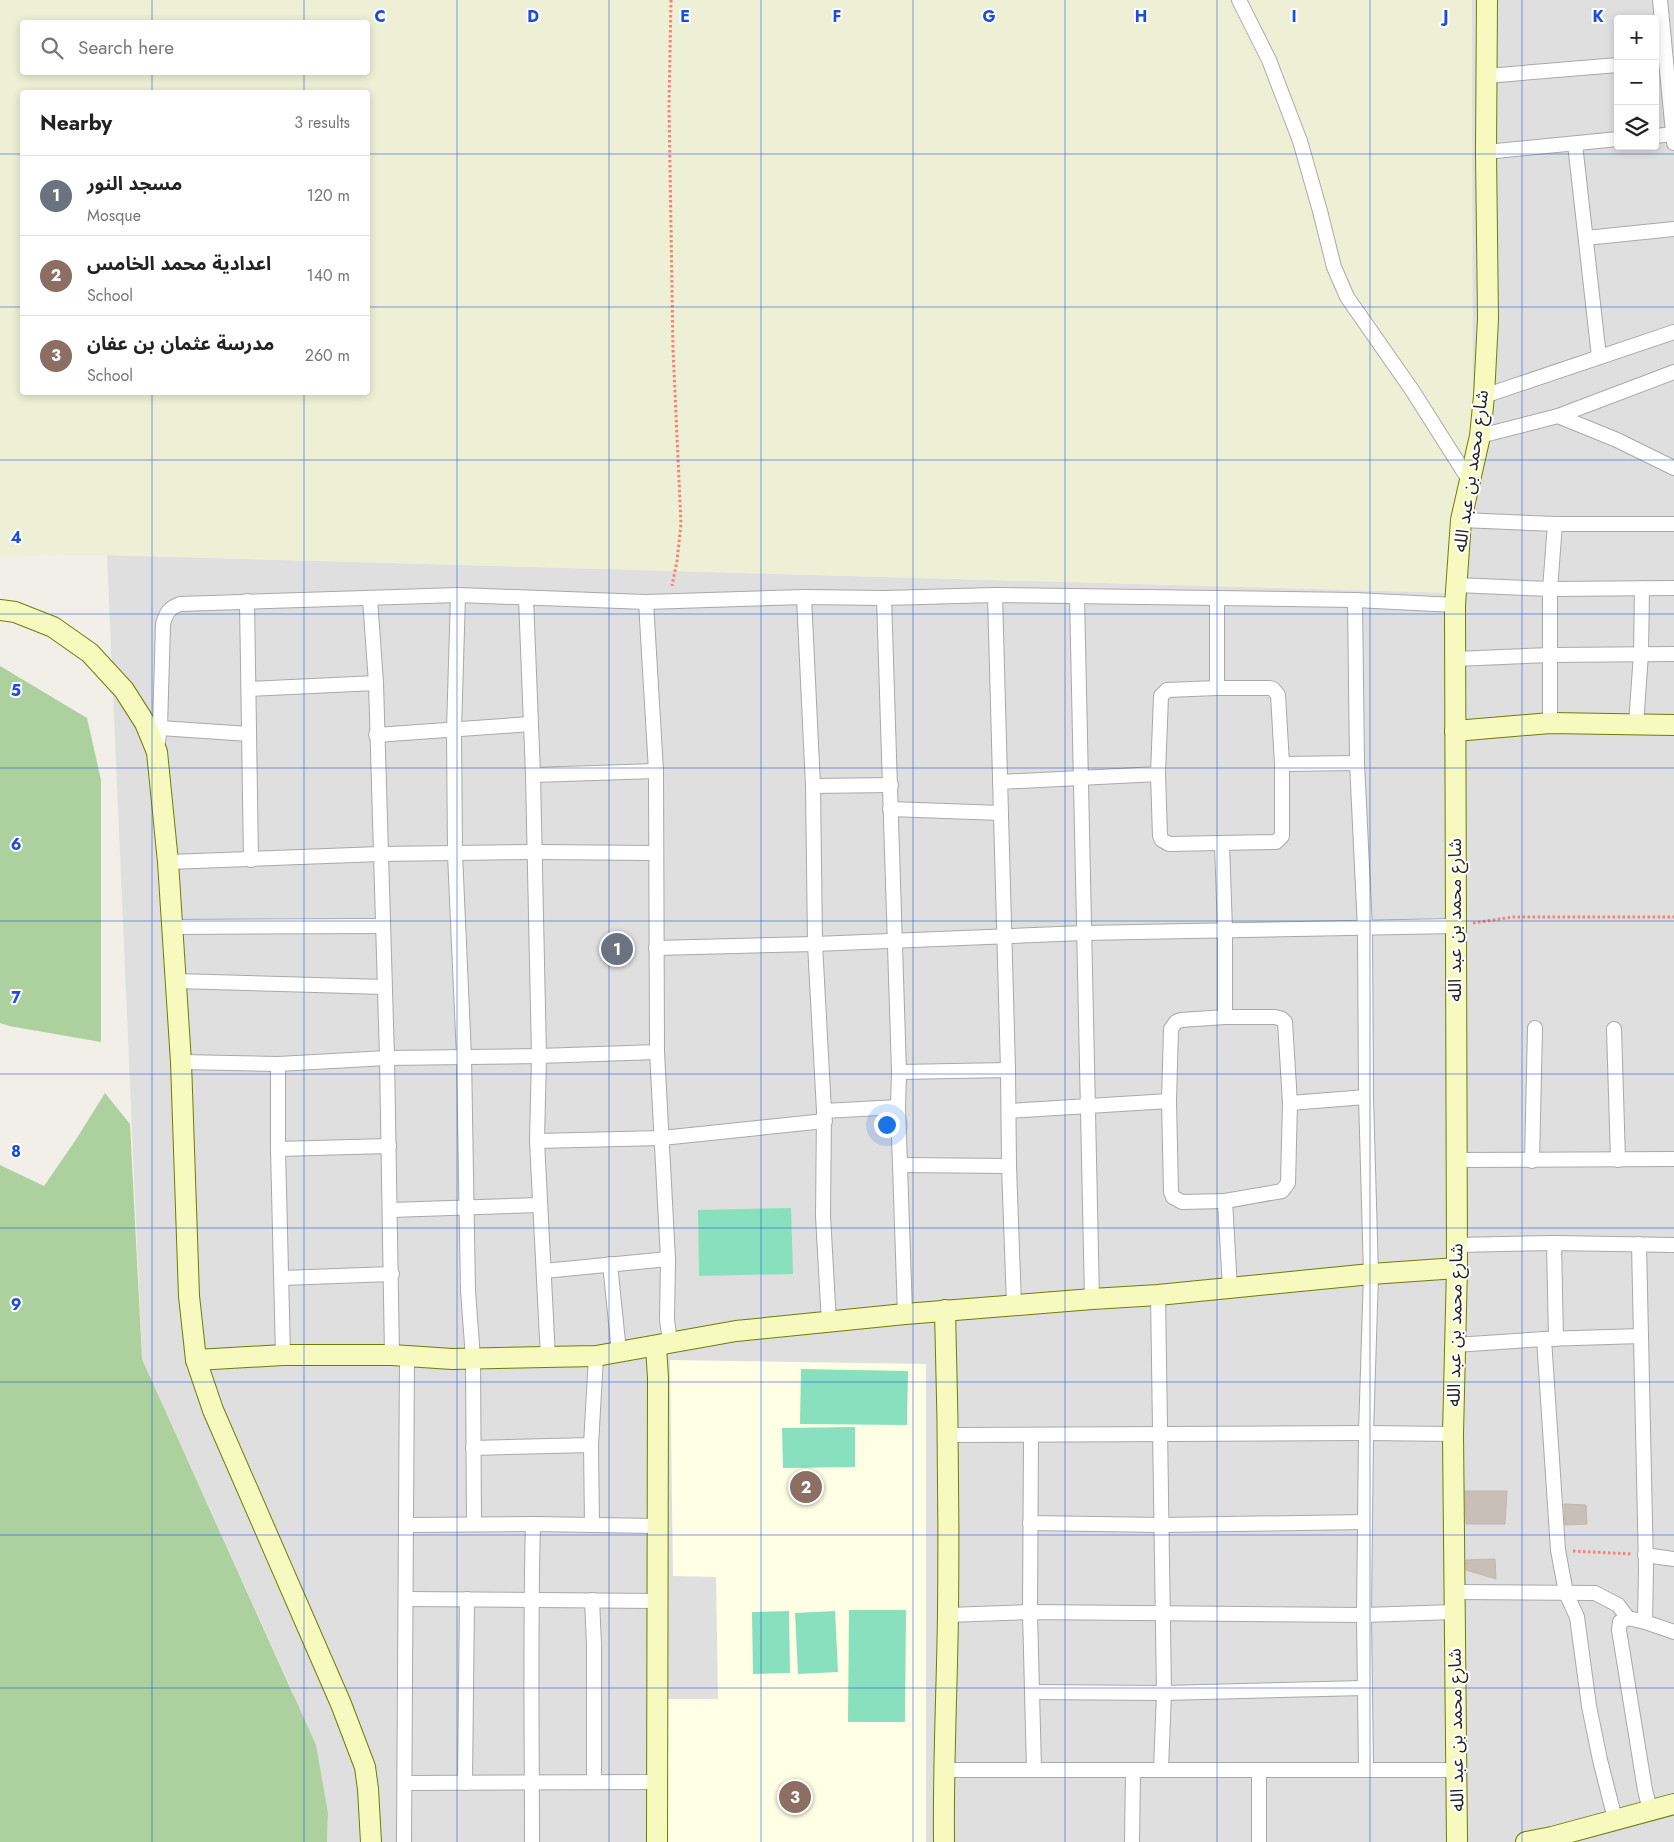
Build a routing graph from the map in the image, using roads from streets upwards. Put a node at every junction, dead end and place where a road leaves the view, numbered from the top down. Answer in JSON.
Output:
{"nodes":[{"id":1,"x":1239,"y":0,"type":"edge"},
{"id":2,"x":1487,"y":0,"type":"edge"},
{"id":3,"x":1660,"y":0,"type":"edge"},
{"id":4,"x":1661,"y":61,"type":"edge"},
{"id":5,"x":1614,"y":65,"type":"edge"},
{"id":6,"x":1486,"y":76,"type":"junction"},
{"id":7,"x":1674,"y":134,"type":"edge"},
{"id":8,"x":1659,"y":136,"type":"edge"},
{"id":9,"x":1614,"y":140,"type":"edge"},
{"id":10,"x":1674,"y":143,"type":"edge"},
{"id":11,"x":1575,"y":144,"type":"junction"},
{"id":12,"x":1486,"y":152,"type":"junction"},
{"id":13,"x":1674,"y":229,"type":"edge"},
{"id":14,"x":1586,"y":238,"type":"junction"},
{"id":15,"x":1674,"y":332,"type":"edge"},
{"id":16,"x":1599,"y":357,"type":"junction"},
{"id":17,"x":1674,"y":372,"type":"edge"},
{"id":18,"x":1484,"y":396,"type":"junction"},
{"id":19,"x":1558,"y":416,"type":"junction"},
{"id":20,"x":1480,"y":436,"type":"junction"},
{"id":21,"x":1674,"y":468,"type":"edge"},
{"id":22,"x":1469,"y":480,"type":"junction"},
{"id":23,"x":1461,"y":520,"type":"junction"},
{"id":24,"x":1556,"y":524,"type":"junction"},
{"id":25,"x":1674,"y":524,"type":"edge"},
{"id":26,"x":1456,"y":585,"type":"junction"},
{"id":27,"x":1642,"y":588,"type":"junction"},
{"id":28,"x":1674,"y":588,"type":"edge"},
{"id":29,"x":1550,"y":589,"type":"junction"},
{"id":30,"x":458,"y":595,"type":"junction"},
{"id":31,"x":995,"y":595,"type":"junction"},
{"id":32,"x":1077,"y":596,"type":"junction"},
{"id":33,"x":804,"y":597,"type":"junction"},
{"id":34,"x":526,"y":598,"type":"junction"},
{"id":35,"x":884,"y":598,"type":"junction"},
{"id":36,"x":370,"y":599,"type":"junction"},
{"id":37,"x":1217,"y":599,"type":"junction"},
{"id":38,"x":1355,"y":600,"type":"junction"},
{"id":39,"x":248,"y":601,"type":"junction"},
{"id":40,"x":646,"y":602,"type":"junction"},
{"id":41,"x":1455,"y":605,"type":"junction"},
{"id":42,"x":0,"y":610,"type":"edge"},
{"id":43,"x":1641,"y":654,"type":"junction"},
{"id":44,"x":1674,"y":654,"type":"edge"},
{"id":45,"x":1550,"y":655,"type":"junction"},
{"id":46,"x":1456,"y":659,"type":"junction"},
{"id":47,"x":376,"y":683,"type":"junction"},
{"id":48,"x":249,"y":688,"type":"junction"},
{"id":49,"x":1218,"y":688,"type":"junction"},
{"id":50,"x":531,"y":724,"type":"junction"},
{"id":51,"x":1550,"y":724,"type":"junction"},
{"id":52,"x":1636,"y":724,"type":"junction"},
{"id":53,"x":1674,"y":725,"type":"edge"},
{"id":54,"x":160,"y":728,"type":"junction"},
{"id":55,"x":454,"y":730,"type":"junction"},
{"id":56,"x":1455,"y":731,"type":"junction"},
{"id":57,"x":249,"y":734,"type":"junction"},
{"id":58,"x":376,"y":735,"type":"junction"},
{"id":59,"x":157,"y":752,"type":"junction"},
{"id":60,"x":1357,"y":763,"type":"junction"},
{"id":61,"x":1282,"y":764,"type":"junction"},
{"id":62,"x":656,"y":772,"type":"junction"},
{"id":63,"x":1158,"y":774,"type":"junction"},
{"id":64,"x":533,"y":776,"type":"junction"},
{"id":65,"x":1080,"y":777,"type":"junction"},
{"id":66,"x":1000,"y":782,"type":"junction"},
{"id":67,"x":891,"y":785,"type":"junction"},
{"id":68,"x":813,"y":786,"type":"junction"},
{"id":69,"x":890,"y":809,"type":"junction"},
{"id":70,"x":1001,"y":813,"type":"junction"},
{"id":71,"x":1222,"y":844,"type":"junction"},
{"id":72,"x":534,"y":852,"type":"junction"},
{"id":73,"x":380,"y":854,"type":"junction"},
{"id":74,"x":455,"y":854,"type":"junction"},
{"id":75,"x":656,"y":854,"type":"junction"},
{"id":76,"x":250,"y":860,"type":"junction"},
{"id":77,"x":168,"y":862,"type":"junction"},
{"id":78,"x":382,"y":926,"type":"junction"},
{"id":79,"x":1455,"y":926,"type":"junction"},
{"id":80,"x":172,"y":927,"type":"junction"},
{"id":81,"x":1365,"y":929,"type":"junction"},
{"id":82,"x":1225,"y":930,"type":"junction"},
{"id":83,"x":1083,"y":933,"type":"junction"},
{"id":84,"x":1004,"y":937,"type":"junction"},
{"id":85,"x":895,"y":940,"type":"junction"},
{"id":86,"x":815,"y":944,"type":"junction"},
{"id":87,"x":656,"y":948,"type":"junction"},
{"id":88,"x":176,"y":982,"type":"junction"},
{"id":89,"x":384,"y":987,"type":"junction"},
{"id":90,"x":1225,"y":1017,"type":"junction"},
{"id":91,"x":1535,"y":1028,"type":"dead end"},
{"id":92,"x":1614,"y":1029,"type":"dead end"},
{"id":93,"x":657,"y":1052,"type":"junction"},
{"id":94,"x":539,"y":1056,"type":"junction"},
{"id":95,"x":464,"y":1057,"type":"junction"},
{"id":96,"x":386,"y":1058,"type":"junction"},
{"id":97,"x":180,"y":1062,"type":"junction"},
{"id":98,"x":278,"y":1064,"type":"junction"},
{"id":99,"x":1008,"y":1070,"type":"junction"},
{"id":100,"x":900,"y":1072,"type":"junction"},
{"id":101,"x":1366,"y":1096,"type":"junction"},
{"id":102,"x":1169,"y":1102,"type":"junction"},
{"id":103,"x":1290,"y":1103,"type":"junction"},
{"id":104,"x":1087,"y":1106,"type":"junction"},
{"id":105,"x":898,"y":1107,"type":"junction"},
{"id":106,"x":1009,"y":1111,"type":"junction"},
{"id":107,"x":825,"y":1116,"type":"junction"},
{"id":108,"x":662,"y":1138,"type":"junction"},
{"id":109,"x":537,"y":1141,"type":"junction"},
{"id":110,"x":389,"y":1146,"type":"junction"},
{"id":111,"x":278,"y":1149,"type":"junction"},
{"id":112,"x":1674,"y":1159,"type":"edge"},
{"id":113,"x":1456,"y":1160,"type":"junction"},
{"id":114,"x":1618,"y":1160,"type":"junction"},
{"id":115,"x":1532,"y":1161,"type":"junction"},
{"id":116,"x":901,"y":1165,"type":"junction"},
{"id":117,"x":1009,"y":1166,"type":"junction"},
{"id":118,"x":1225,"y":1200,"type":"junction"},
{"id":119,"x":539,"y":1205,"type":"junction"},
{"id":120,"x":468,"y":1208,"type":"junction"},
{"id":121,"x":391,"y":1210,"type":"junction"},
{"id":122,"x":1554,"y":1243,"type":"junction"},
{"id":123,"x":1640,"y":1244,"type":"junction"},
{"id":124,"x":1457,"y":1245,"type":"junction"},
{"id":125,"x":1674,"y":1245,"type":"edge"},
{"id":126,"x":668,"y":1259,"type":"junction"},
{"id":127,"x":610,"y":1264,"type":"junction"},
{"id":128,"x":1457,"y":1268,"type":"junction"},
{"id":129,"x":544,"y":1270,"type":"junction"},
{"id":130,"x":392,"y":1274,"type":"junction"},
{"id":131,"x":1371,"y":1274,"type":"junction"},
{"id":132,"x":282,"y":1278,"type":"junction"},
{"id":133,"x":1230,"y":1288,"type":"junction"},
{"id":134,"x":1158,"y":1296,"type":"junction"},
{"id":135,"x":1092,"y":1299,"type":"junction"},
{"id":136,"x":1014,"y":1305,"type":"junction"},
{"id":137,"x":945,"y":1310,"type":"junction"},
{"id":138,"x":905,"y":1314,"type":"junction"},
{"id":139,"x":829,"y":1323,"type":"junction"},
{"id":140,"x":1642,"y":1336,"type":"junction"},
{"id":141,"x":1550,"y":1339,"type":"junction"},
{"id":142,"x":663,"y":1344,"type":"junction"},
{"id":143,"x":1455,"y":1345,"type":"junction"},
{"id":144,"x":619,"y":1352,"type":"junction"},
{"id":145,"x":283,"y":1355,"type":"junction"},
{"id":146,"x":400,"y":1356,"type":"junction"},
{"id":147,"x":596,"y":1356,"type":"junction"},
{"id":148,"x":473,"y":1358,"type":"junction"},
{"id":149,"x":548,"y":1358,"type":"junction"},
{"id":150,"x":196,"y":1360,"type":"junction"},
{"id":151,"x":1366,"y":1433,"type":"junction"},
{"id":152,"x":1159,"y":1434,"type":"junction"},
{"id":153,"x":1454,"y":1434,"type":"junction"},
{"id":154,"x":949,"y":1435,"type":"junction"},
{"id":155,"x":1031,"y":1435,"type":"junction"},
{"id":156,"x":591,"y":1445,"type":"junction"},
{"id":157,"x":473,"y":1448,"type":"junction"},
{"id":158,"x":1030,"y":1522,"type":"junction"},
{"id":159,"x":1365,"y":1522,"type":"junction"},
{"id":160,"x":474,"y":1524,"type":"junction"},
{"id":161,"x":533,"y":1524,"type":"junction"},
{"id":162,"x":406,"y":1525,"type":"junction"},
{"id":163,"x":592,"y":1525,"type":"junction"},
{"id":164,"x":1162,"y":1525,"type":"junction"},
{"id":165,"x":657,"y":1526,"type":"junction"},
{"id":166,"x":1645,"y":1555,"type":"junction"},
{"id":167,"x":1674,"y":1559,"type":"edge"},
{"id":168,"x":1455,"y":1592,"type":"junction"},
{"id":169,"x":1566,"y":1592,"type":"junction"},
{"id":170,"x":406,"y":1599,"type":"junction"},
{"id":171,"x":467,"y":1599,"type":"junction"},
{"id":172,"x":531,"y":1599,"type":"junction"},
{"id":173,"x":592,"y":1600,"type":"junction"},
{"id":174,"x":657,"y":1600,"type":"junction"},
{"id":175,"x":1030,"y":1612,"type":"junction"},
{"id":176,"x":1454,"y":1612,"type":"junction"},
{"id":177,"x":1163,"y":1614,"type":"junction"},
{"id":178,"x":948,"y":1615,"type":"junction"},
{"id":179,"x":1364,"y":1615,"type":"junction"},
{"id":180,"x":1628,"y":1618,"type":"junction"},
{"id":181,"x":1645,"y":1622,"type":"junction"},
{"id":182,"x":1674,"y":1632,"type":"edge"},
{"id":183,"x":1365,"y":1688,"type":"junction"},
{"id":184,"x":1032,"y":1692,"type":"junction"},
{"id":185,"x":1164,"y":1693,"type":"junction"},
{"id":186,"x":1161,"y":1769,"type":"junction"},
{"id":187,"x":1366,"y":1769,"type":"junction"},
{"id":188,"x":943,"y":1770,"type":"junction"},
{"id":189,"x":1034,"y":1770,"type":"junction"},
{"id":190,"x":1133,"y":1770,"type":"junction"},
{"id":191,"x":1456,"y":1770,"type":"junction"},
{"id":192,"x":1259,"y":1771,"type":"junction"},
{"id":193,"x":533,"y":1782,"type":"junction"},
{"id":194,"x":594,"y":1782,"type":"junction"},
{"id":195,"x":658,"y":1782,"type":"junction"},
{"id":196,"x":405,"y":1783,"type":"junction"},
{"id":197,"x":465,"y":1783,"type":"junction"},
{"id":198,"x":1674,"y":1804,"type":"edge"},
{"id":199,"x":1650,"y":1810,"type":"junction"},
{"id":200,"x":1615,"y":1820,"type":"junction"},
{"id":201,"x":371,"y":1842,"type":"edge"},
{"id":202,"x":404,"y":1842,"type":"edge"},
{"id":203,"x":532,"y":1842,"type":"edge"},
{"id":204,"x":657,"y":1842,"type":"edge"},
{"id":205,"x":944,"y":1842,"type":"edge"},
{"id":206,"x":1132,"y":1842,"type":"edge"},
{"id":207,"x":1259,"y":1842,"type":"edge"},
{"id":208,"x":1457,"y":1842,"type":"edge"},
{"id":209,"x":1526,"y":1842,"type":"edge"}],
"edges":[{"from":1,"to":22,"type":"street"},
{"from":2,"to":6,"type":"street","name":"شارع محمد بن عبد الله"},
{"from":3,"to":4,"type":"street"},
{"from":4,"to":7,"type":"street"},
{"from":5,"to":6,"type":"street"},
{"from":6,"to":12,"type":"street","name":"شارع محمد بن عبد الله"},
{"from":7,"to":8,"type":"street"},
{"from":7,"to":10,"type":"street"},
{"from":9,"to":11,"type":"street"},
{"from":11,"to":12,"type":"street"},
{"from":11,"to":14,"type":"street"},
{"from":12,"to":18,"type":"street","name":"شارع محمد بن عبد الله"},
{"from":13,"to":14,"type":"street"},
{"from":14,"to":16,"type":"street"},
{"from":15,"to":16,"type":"street"},
{"from":16,"to":18,"type":"street"},
{"from":17,"to":19,"type":"street"},
{"from":18,"to":20,"type":"street","name":"شارع محمد بن عبد الله"},
{"from":19,"to":20,"type":"street"},
{"from":19,"to":21,"type":"street"},
{"from":20,"to":22,"type":"street","name":"شارع محمد بن عبد الله"},
{"from":22,"to":23,"type":"street","name":"شارع محمد بن عبد الله"},
{"from":23,"to":24,"type":"street"},
{"from":23,"to":26,"type":"street","name":"شارع محمد بن عبد الله"},
{"from":24,"to":25,"type":"street"},
{"from":24,"to":29,"type":"street"},
{"from":26,"to":29,"type":"street"},
{"from":26,"to":41,"type":"street","name":"شارع محمد بن عبد الله"},
{"from":27,"to":28,"type":"street"},
{"from":27,"to":29,"type":"street"},
{"from":27,"to":43,"type":"street"},
{"from":29,"to":45,"type":"street"},
{"from":30,"to":34,"type":"street"},
{"from":30,"to":36,"type":"street"},
{"from":30,"to":55,"type":"street"},
{"from":31,"to":32,"type":"street"},
{"from":31,"to":35,"type":"street"},
{"from":31,"to":66,"type":"street"},
{"from":32,"to":37,"type":"street"},
{"from":32,"to":65,"type":"street"},
{"from":33,"to":35,"type":"street"},
{"from":33,"to":40,"type":"street"},
{"from":33,"to":68,"type":"street"},
{"from":34,"to":40,"type":"street"},
{"from":34,"to":50,"type":"street"},
{"from":35,"to":67,"type":"street"},
{"from":36,"to":39,"type":"street"},
{"from":36,"to":47,"type":"street"},
{"from":37,"to":38,"type":"street"},
{"from":37,"to":49,"type":"street"},
{"from":38,"to":41,"type":"street"},
{"from":38,"to":60,"type":"street"},
{"from":39,"to":48,"type":"street"},
{"from":39,"to":54,"type":"street"},
{"from":40,"to":62,"type":"street"},
{"from":41,"to":46,"type":"street","name":"شارع محمد بن عبد الله"},
{"from":42,"to":59,"type":"street"},
{"from":43,"to":44,"type":"street"},
{"from":43,"to":45,"type":"street"},
{"from":43,"to":52,"type":"street"},
{"from":45,"to":46,"type":"street"},
{"from":45,"to":51,"type":"street"},
{"from":46,"to":56,"type":"street","name":"شارع محمد بن عبد الله"},
{"from":47,"to":48,"type":"street"},
{"from":47,"to":58,"type":"street"},
{"from":48,"to":57,"type":"street"},
{"from":49,"to":61,"type":"street"},
{"from":49,"to":63,"type":"street"},
{"from":50,"to":55,"type":"street"},
{"from":50,"to":64,"type":"street"},
{"from":51,"to":52,"type":"street"},
{"from":51,"to":56,"type":"street"},
{"from":52,"to":53,"type":"street"},
{"from":54,"to":57,"type":"street"},
{"from":54,"to":59,"type":"street"},
{"from":55,"to":58,"type":"street"},
{"from":55,"to":74,"type":"street"},
{"from":56,"to":79,"type":"street","name":"شارع محمد بن عبد الله"},
{"from":57,"to":76,"type":"street"},
{"from":58,"to":73,"type":"street"},
{"from":59,"to":77,"type":"street"},
{"from":60,"to":61,"type":"street"},
{"from":60,"to":81,"type":"street"},
{"from":61,"to":71,"type":"street"},
{"from":62,"to":64,"type":"street"},
{"from":62,"to":75,"type":"street"},
{"from":63,"to":65,"type":"street"},
{"from":63,"to":71,"type":"street"},
{"from":64,"to":72,"type":"street"},
{"from":65,"to":66,"type":"street"},
{"from":65,"to":83,"type":"street"},
{"from":66,"to":70,"type":"street"},
{"from":67,"to":68,"type":"street"},
{"from":67,"to":69,"type":"street"},
{"from":68,"to":86,"type":"street"},
{"from":69,"to":70,"type":"street"},
{"from":69,"to":85,"type":"street"},
{"from":70,"to":84,"type":"street"},
{"from":71,"to":82,"type":"street"},
{"from":72,"to":74,"type":"street"},
{"from":72,"to":75,"type":"street"},
{"from":72,"to":94,"type":"street"},
{"from":73,"to":74,"type":"street"},
{"from":73,"to":76,"type":"street"},
{"from":73,"to":78,"type":"street"},
{"from":74,"to":95,"type":"street"},
{"from":75,"to":87,"type":"street"},
{"from":76,"to":77,"type":"street"},
{"from":77,"to":80,"type":"street"},
{"from":78,"to":80,"type":"street"},
{"from":78,"to":89,"type":"street"},
{"from":79,"to":81,"type":"street"},
{"from":79,"to":113,"type":"street","name":"شارع محمد بن عبد الله"},
{"from":80,"to":88,"type":"street"},
{"from":81,"to":82,"type":"street"},
{"from":81,"to":101,"type":"street"},
{"from":82,"to":83,"type":"street"},
{"from":82,"to":90,"type":"street"},
{"from":83,"to":84,"type":"street"},
{"from":83,"to":104,"type":"street"},
{"from":84,"to":85,"type":"street"},
{"from":84,"to":99,"type":"street"},
{"from":85,"to":86,"type":"street"},
{"from":85,"to":100,"type":"street"},
{"from":86,"to":87,"type":"street"},
{"from":86,"to":107,"type":"street"},
{"from":87,"to":93,"type":"street"},
{"from":88,"to":89,"type":"street"},
{"from":88,"to":97,"type":"street"},
{"from":89,"to":96,"type":"street"},
{"from":90,"to":102,"type":"street"},
{"from":90,"to":103,"type":"street"},
{"from":91,"to":115,"type":"street"},
{"from":92,"to":114,"type":"street"},
{"from":93,"to":94,"type":"street"},
{"from":93,"to":108,"type":"street"},
{"from":94,"to":95,"type":"street"},
{"from":94,"to":109,"type":"street"},
{"from":95,"to":96,"type":"street"},
{"from":95,"to":120,"type":"street"},
{"from":96,"to":98,"type":"street"},
{"from":96,"to":110,"type":"street"},
{"from":97,"to":98,"type":"street"},
{"from":97,"to":150,"type":"street"},
{"from":98,"to":111,"type":"street"},
{"from":99,"to":100,"type":"street"},
{"from":99,"to":106,"type":"street"},
{"from":100,"to":105,"type":"street"},
{"from":101,"to":103,"type":"street"},
{"from":101,"to":131,"type":"street"},
{"from":102,"to":104,"type":"street"},
{"from":102,"to":118,"type":"street"},
{"from":103,"to":118,"type":"street"},
{"from":104,"to":106,"type":"street"},
{"from":104,"to":135,"type":"street"},
{"from":105,"to":107,"type":"street"},
{"from":105,"to":116,"type":"street"},
{"from":106,"to":117,"type":"street"},
{"from":107,"to":108,"type":"street"},
{"from":107,"to":139,"type":"street"},
{"from":108,"to":109,"type":"street"},
{"from":108,"to":126,"type":"street"},
{"from":109,"to":119,"type":"street"},
{"from":110,"to":111,"type":"street"},
{"from":110,"to":121,"type":"street"},
{"from":111,"to":132,"type":"street"},
{"from":112,"to":114,"type":"street"},
{"from":113,"to":115,"type":"street"},
{"from":113,"to":124,"type":"street","name":"شارع محمد بن عبد الله"},
{"from":114,"to":115,"type":"street"},
{"from":116,"to":117,"type":"street"},
{"from":116,"to":138,"type":"street"},
{"from":117,"to":136,"type":"street"},
{"from":118,"to":133,"type":"street"},
{"from":119,"to":120,"type":"street"},
{"from":119,"to":129,"type":"street"},
{"from":120,"to":121,"type":"street"},
{"from":120,"to":148,"type":"street"},
{"from":121,"to":130,"type":"street"},
{"from":122,"to":123,"type":"street"},
{"from":122,"to":124,"type":"street"},
{"from":122,"to":141,"type":"street"},
{"from":123,"to":125,"type":"street"},
{"from":123,"to":140,"type":"street"},
{"from":124,"to":128,"type":"street","name":"شارع محمد بن عبد الله"},
{"from":126,"to":127,"type":"street"},
{"from":126,"to":142,"type":"street"},
{"from":127,"to":129,"type":"street"},
{"from":127,"to":144,"type":"street"},
{"from":128,"to":131,"type":"street"},
{"from":128,"to":143,"type":"street","name":"شارع محمد بن عبد الله"},
{"from":129,"to":149,"type":"street"},
{"from":130,"to":132,"type":"street"},
{"from":130,"to":146,"type":"street"},
{"from":131,"to":133,"type":"street"},
{"from":131,"to":151,"type":"street"},
{"from":132,"to":145,"type":"street"},
{"from":133,"to":134,"type":"street"},
{"from":134,"to":135,"type":"street"},
{"from":134,"to":152,"type":"street"},
{"from":135,"to":136,"type":"street"},
{"from":136,"to":137,"type":"street"},
{"from":137,"to":138,"type":"street"},
{"from":137,"to":154,"type":"street"},
{"from":138,"to":139,"type":"street"},
{"from":139,"to":142,"type":"street"},
{"from":140,"to":141,"type":"street"},
{"from":140,"to":166,"type":"street"},
{"from":141,"to":143,"type":"street"},
{"from":141,"to":169,"type":"street"},
{"from":142,"to":144,"type":"street"},
{"from":142,"to":165,"type":"street"},
{"from":143,"to":153,"type":"street","name":"شارع محمد بن عبد الله"},
{"from":144,"to":147,"type":"street"},
{"from":145,"to":146,"type":"street"},
{"from":145,"to":150,"type":"street"},
{"from":146,"to":148,"type":"street"},
{"from":146,"to":162,"type":"street"},
{"from":147,"to":149,"type":"street"},
{"from":147,"to":156,"type":"street"},
{"from":148,"to":149,"type":"street"},
{"from":148,"to":157,"type":"street"},
{"from":150,"to":201,"type":"street"},
{"from":151,"to":152,"type":"street"},
{"from":151,"to":153,"type":"street"},
{"from":151,"to":159,"type":"street"},
{"from":152,"to":155,"type":"street"},
{"from":152,"to":164,"type":"street"},
{"from":153,"to":168,"type":"street","name":"شارع محمد بن عبد الله"},
{"from":154,"to":155,"type":"street"},
{"from":154,"to":178,"type":"street"},
{"from":155,"to":158,"type":"street"},
{"from":156,"to":157,"type":"street"},
{"from":156,"to":163,"type":"street"},
{"from":157,"to":160,"type":"street"},
{"from":158,"to":164,"type":"street"},
{"from":158,"to":175,"type":"street"},
{"from":159,"to":164,"type":"street"},
{"from":159,"to":179,"type":"street"},
{"from":160,"to":161,"type":"street"},
{"from":160,"to":162,"type":"street"},
{"from":161,"to":163,"type":"street"},
{"from":161,"to":172,"type":"street"},
{"from":162,"to":170,"type":"street"},
{"from":163,"to":165,"type":"street"},
{"from":164,"to":177,"type":"street"},
{"from":165,"to":174,"type":"street"},
{"from":166,"to":167,"type":"street"},
{"from":166,"to":181,"type":"street"},
{"from":168,"to":169,"type":"street"},
{"from":168,"to":176,"type":"street","name":"شارع محمد بن عبد الله"},
{"from":169,"to":180,"type":"street"},
{"from":169,"to":200,"type":"street"},
{"from":170,"to":171,"type":"street"},
{"from":170,"to":196,"type":"street"},
{"from":171,"to":172,"type":"street"},
{"from":171,"to":197,"type":"street"},
{"from":172,"to":173,"type":"street"},
{"from":172,"to":193,"type":"street"},
{"from":173,"to":174,"type":"street"},
{"from":173,"to":194,"type":"street"},
{"from":174,"to":195,"type":"street"},
{"from":175,"to":177,"type":"street"},
{"from":175,"to":178,"type":"street"},
{"from":175,"to":184,"type":"street"},
{"from":176,"to":179,"type":"street"},
{"from":176,"to":191,"type":"street","name":"شارع محمد بن عبد الله"},
{"from":177,"to":179,"type":"street"},
{"from":177,"to":185,"type":"street"},
{"from":178,"to":188,"type":"street"},
{"from":179,"to":183,"type":"street"},
{"from":180,"to":181,"type":"street"},
{"from":180,"to":199,"type":"street"},
{"from":181,"to":182,"type":"street"},
{"from":183,"to":185,"type":"street"},
{"from":183,"to":187,"type":"street"},
{"from":184,"to":185,"type":"street"},
{"from":184,"to":189,"type":"street"},
{"from":185,"to":186,"type":"street"},
{"from":186,"to":190,"type":"street"},
{"from":186,"to":192,"type":"street"},
{"from":187,"to":191,"type":"street"},
{"from":187,"to":192,"type":"street"},
{"from":188,"to":189,"type":"street"},
{"from":188,"to":205,"type":"street"},
{"from":189,"to":190,"type":"street"},
{"from":190,"to":206,"type":"street"},
{"from":191,"to":208,"type":"street","name":"شارع محمد بن عبد الله"},
{"from":192,"to":207,"type":"street"},
{"from":193,"to":194,"type":"street"},
{"from":193,"to":197,"type":"street"},
{"from":193,"to":203,"type":"street"},
{"from":194,"to":195,"type":"street"},
{"from":195,"to":204,"type":"street"},
{"from":196,"to":197,"type":"street"},
{"from":196,"to":202,"type":"street"},
{"from":198,"to":199,"type":"street"},
{"from":199,"to":200,"type":"street"},
{"from":200,"to":209,"type":"street"}]}
